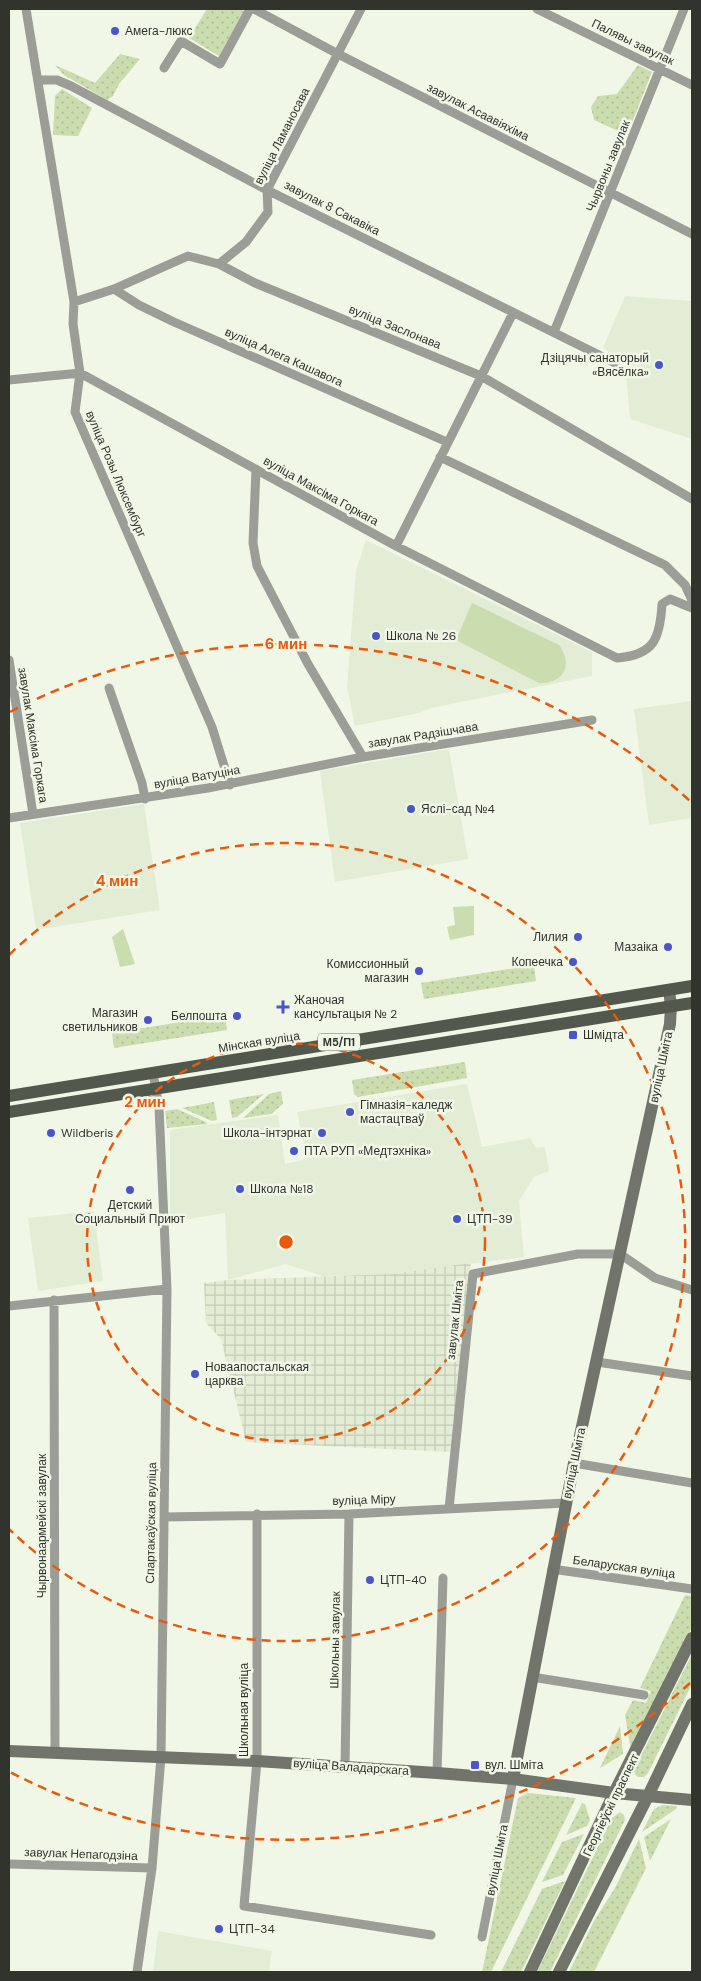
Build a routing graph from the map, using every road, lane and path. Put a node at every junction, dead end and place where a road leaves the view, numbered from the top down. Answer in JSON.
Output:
{"nodes":[{"id":1,"x":26,"y":9,"type":"edge"},
{"id":2,"x":250,"y":9,"type":"edge"},
{"id":3,"x":254,"y":9,"type":"edge"},
{"id":4,"x":361,"y":9,"type":"edge"},
{"id":5,"x":537,"y":9,"type":"edge"},
{"id":6,"x":684,"y":9,"type":"edge"},
{"id":7,"x":338,"y":54,"type":"junction"},
{"id":8,"x":164,"y":68,"type":"dead end"},
{"id":9,"x":659,"y":69,"type":"junction"},
{"id":10,"x":38,"y":80,"type":"junction"},
{"id":11,"x":692,"y":85,"type":"edge"},
{"id":12,"x":267,"y":190,"type":"junction"},
{"id":13,"x":610,"y":194,"type":"junction"},
{"id":14,"x":692,"y":234,"type":"edge"},
{"id":15,"x":219,"y":264,"type":"junction"},
{"id":16,"x":114,"y":289,"type":"junction"},
{"id":17,"x":74,"y":302,"type":"junction"},
{"id":18,"x":513,"y":313,"type":"junction"},
{"id":19,"x":554,"y":332,"type":"junction"},
{"id":20,"x":615,"y":362,"type":"dead end"},
{"id":21,"x":80,"y":373,"type":"junction"},
{"id":22,"x":481,"y":376,"type":"junction"},
{"id":23,"x":9,"y":380,"type":"edge"},
{"id":24,"x":447,"y":442,"type":"junction"},
{"id":25,"x":440,"y":457,"type":"junction"},
{"id":26,"x":256,"y":468,"type":"junction"},
{"id":27,"x":692,"y":499,"type":"edge"},
{"id":28,"x":396,"y":546,"type":"junction"},
{"id":29,"x":692,"y":600,"type":"edge"},
{"id":30,"x":692,"y":608,"type":"edge"},
{"id":31,"x":9,"y":660,"type":"edge"},
{"id":32,"x":109,"y":688,"type":"dead end"},
{"id":33,"x":592,"y":720,"type":"dead end"},
{"id":34,"x":363,"y":756,"type":"junction"},
{"id":35,"x":230,"y":785,"type":"junction"},
{"id":36,"x":145,"y":799,"type":"junction"},
{"id":37,"x":33,"y":814,"type":"junction"},
{"id":38,"x":9,"y":818,"type":"edge"},
{"id":39,"x":692,"y":986,"type":"edge"},
{"id":40,"x":669,"y":990,"type":"junction"},
{"id":41,"x":692,"y":1003,"type":"edge"},
{"id":42,"x":671,"y":1006,"type":"junction"},
{"id":43,"x":153,"y":1073,"type":"junction"},
{"id":44,"x":155,"y":1089,"type":"junction"},
{"id":45,"x":9,"y":1096,"type":"edge"},
{"id":46,"x":9,"y":1112,"type":"edge"},
{"id":47,"x":620,"y":1254,"type":"junction"},
{"id":48,"x":167,"y":1290,"type":"junction"},
{"id":49,"x":692,"y":1290,"type":"edge"},
{"id":50,"x":54,"y":1300,"type":"junction"},
{"id":51,"x":9,"y":1306,"type":"edge"},
{"id":52,"x":597,"y":1362,"type":"junction"},
{"id":53,"x":692,"y":1376,"type":"edge"},
{"id":54,"x":574,"y":1463,"type":"junction"},
{"id":55,"x":692,"y":1483,"type":"edge"},
{"id":56,"x":565,"y":1503,"type":"junction"},
{"id":57,"x":449,"y":1509,"type":"junction"},
{"id":58,"x":257,"y":1514,"type":"junction"},
{"id":59,"x":349,"y":1514,"type":"junction"},
{"id":60,"x":164,"y":1517,"type":"junction"},
{"id":61,"x":552,"y":1569,"type":"junction"},
{"id":62,"x":443,"y":1578,"type":"dead end"},
{"id":63,"x":692,"y":1590,"type":"edge"},
{"id":64,"x":692,"y":1638,"type":"edge"},
{"id":65,"x":532,"y":1677,"type":"junction"},
{"id":66,"x":644,"y":1695,"type":"dead end"},
{"id":67,"x":692,"y":1704,"type":"edge"},
{"id":68,"x":9,"y":1751,"type":"edge"},
{"id":69,"x":54,"y":1753,"type":"junction"},
{"id":70,"x":162,"y":1757,"type":"junction"},
{"id":71,"x":257,"y":1761,"type":"junction"},
{"id":72,"x":345,"y":1767,"type":"junction"},
{"id":73,"x":437,"y":1773,"type":"junction"},
{"id":74,"x":512,"y":1779,"type":"junction"},
{"id":75,"x":614,"y":1794,"type":"junction"},
{"id":76,"x":648,"y":1796,"type":"junction"},
{"id":77,"x":692,"y":1800,"type":"edge"},
{"id":78,"x":9,"y":1864,"type":"edge"},
{"id":79,"x":152,"y":1868,"type":"junction"},
{"id":80,"x":432,"y":1935,"type":"dead end"},
{"id":81,"x":482,"y":1937,"type":"dead end"},
{"id":82,"x":137,"y":1972,"type":"edge"},
{"id":83,"x":530,"y":1972,"type":"edge"},
{"id":84,"x":559,"y":1972,"type":"edge"}],
"edges":[{"from":1,"to":10,"type":"street","name":"вуліца Розы Люксембург"},
{"from":2,"to":8,"type":"street"},
{"from":3,"to":7,"type":"street","name":"завулак Асаавіяхіма"},
{"from":4,"to":7,"type":"street","name":"вуліца Ламаносава"},
{"from":5,"to":9,"type":"street","name":"Палявы завулак"},
{"from":6,"to":9,"type":"street","name":"Чырвоны завулак"},
{"from":7,"to":12,"type":"street","name":"вуліца Ламаносава"},
{"from":7,"to":13,"type":"street","name":"завулак Асаавіяхіма"},
{"from":9,"to":11,"type":"street","name":"Палявы завулак"},
{"from":9,"to":13,"type":"street","name":"Чырвоны завулак"},
{"from":10,"to":12,"type":"street","name":"завулак 8 Сакавіка"},
{"from":10,"to":17,"type":"street","name":"вуліца Розы Люксембург"},
{"from":12,"to":15,"type":"street","name":"вуліца Ламаносава"},
{"from":12,"to":18,"type":"street","name":"завулак 8 Сакавіка"},
{"from":13,"to":14,"type":"street","name":"завулак Асаавіяхіма"},
{"from":13,"to":19,"type":"street","name":"Чырвоны завулак"},
{"from":15,"to":16,"type":"street","name":"вуліца Заслонава"},
{"from":15,"to":22,"type":"street","name":"вуліца Заслонава"},
{"from":16,"to":17,"type":"street","name":"вуліца Заслонава"},
{"from":16,"to":24,"type":"street","name":"вуліца Алега Кашавога"},
{"from":17,"to":21,"type":"street","name":"вуліца Розы Люксембург"},
{"from":18,"to":19,"type":"street","name":"завулак 8 Сакавіка"},
{"from":18,"to":22,"type":"street"},
{"from":19,"to":20,"type":"street","name":"завулак 8 Сакавіка"},
{"from":21,"to":23,"type":"street"},
{"from":21,"to":26,"type":"street","name":"вуліца Максіма Горкага"},
{"from":21,"to":35,"type":"street","name":"вуліца Розы Люксембург"},
{"from":22,"to":24,"type":"street"},
{"from":22,"to":27,"type":"street","name":"вуліца Заслонава"},
{"from":24,"to":25,"type":"street"},
{"from":25,"to":28,"type":"street"},
{"from":25,"to":29,"type":"street"},
{"from":26,"to":28,"type":"street","name":"вуліца Максіма Горкага"},
{"from":26,"to":34,"type":"street","name":"завулак Радзішчава"},
{"from":28,"to":30,"type":"street","name":"вуліца Максіма Горкага"},
{"from":31,"to":37,"type":"street","name":"завулак Максіма Горкага"},
{"from":32,"to":36,"type":"street"},
{"from":33,"to":34,"type":"street","name":"завулак Радзішчава"},
{"from":34,"to":35,"type":"street","name":"вуліца Ватуціна"},
{"from":35,"to":36,"type":"street","name":"вуліца Ватуціна"},
{"from":36,"to":37,"type":"street","name":"вуліца Ватуціна"},
{"from":37,"to":38,"type":"street","name":"вуліца Ватуціна"},
{"from":39,"to":40,"type":"main road","name":"Мінская вуліца","number":"М5/П1"},
{"from":40,"to":42,"type":"main road","name":"вуліца Шміта"},
{"from":40,"to":43,"type":"main road","name":"Мінская вуліца","number":"М5/П1"},
{"from":41,"to":42,"type":"main road","number":"М5/П1"},
{"from":42,"to":44,"type":"main road","number":"М5/П1"},
{"from":42,"to":47,"type":"main road","name":"вуліца Шміта"},
{"from":43,"to":44,"type":"street","name":"Спартакаўская вуліца"},
{"from":43,"to":45,"type":"main road","name":"Мінская вуліца","number":"М5/П1"},
{"from":44,"to":46,"type":"main road","number":"М5/П1"},
{"from":44,"to":48,"type":"street","name":"Спартакаўская вуліца"},
{"from":47,"to":49,"type":"street"},
{"from":47,"to":52,"type":"main road","name":"вуліца Шміта"},
{"from":47,"to":57,"type":"street","name":"завулак Шміта"},
{"from":48,"to":50,"type":"street"},
{"from":48,"to":60,"type":"street","name":"Спартакаўская вуліца"},
{"from":50,"to":51,"type":"street"},
{"from":50,"to":69,"type":"street","name":"Чырвонаармейскі завулак"},
{"from":52,"to":53,"type":"street"},
{"from":52,"to":54,"type":"main road","name":"вуліца Шміта"},
{"from":54,"to":55,"type":"street"},
{"from":54,"to":56,"type":"main road","name":"вуліца Шміта"},
{"from":56,"to":57,"type":"street","name":"вуліца Міру"},
{"from":56,"to":61,"type":"main road","name":"вуліца Шміта"},
{"from":57,"to":59,"type":"street","name":"вуліца Міру"},
{"from":58,"to":59,"type":"street","name":"вуліца Міру"},
{"from":58,"to":60,"type":"street","name":"вуліца Міру"},
{"from":58,"to":71,"type":"street","name":"Школьная вуліца"},
{"from":59,"to":72,"type":"street","name":"Школьны завулак"},
{"from":60,"to":70,"type":"street","name":"Спартакаўская вуліца"},
{"from":61,"to":63,"type":"street","name":"Беларуская вуліца"},
{"from":61,"to":65,"type":"main road","name":"вуліца Шміта"},
{"from":62,"to":73,"type":"street"},
{"from":64,"to":75,"type":"main road","name":"Георгіеўскі праспект"},
{"from":65,"to":66,"type":"street"},
{"from":65,"to":74,"type":"main road","name":"вуліца Шміта"},
{"from":67,"to":76,"type":"main road"},
{"from":68,"to":69,"type":"main road","name":"вуліца Валадарскага"},
{"from":69,"to":70,"type":"main road","name":"вуліца Валадарскага"},
{"from":70,"to":71,"type":"main road","name":"вуліца Валадарскага"},
{"from":70,"to":79,"type":"street","name":"Спартакаўская вуліца"},
{"from":71,"to":72,"type":"main road","name":"вуліца Валадарскага"},
{"from":71,"to":80,"type":"street","name":"Школьная вуліца"},
{"from":72,"to":73,"type":"main road","name":"вуліца Валадарскага"},
{"from":73,"to":74,"type":"main road","name":"вуліца Валадарскага"},
{"from":74,"to":75,"type":"main road","name":"вуліца Валадарскага"},
{"from":74,"to":81,"type":"street","name":"вуліца Шміта"},
{"from":75,"to":76,"type":"main road","name":"вуліца Валадарскага"},
{"from":75,"to":83,"type":"main road","name":"Георгіеўскі праспект"},
{"from":76,"to":77,"type":"main road","name":"вуліца Валадарскага"},
{"from":76,"to":84,"type":"main road"},
{"from":78,"to":79,"type":"street","name":"завулак Непагодзіна"},
{"from":79,"to":82,"type":"street","name":"Спартакаўская вуліца"}]}
